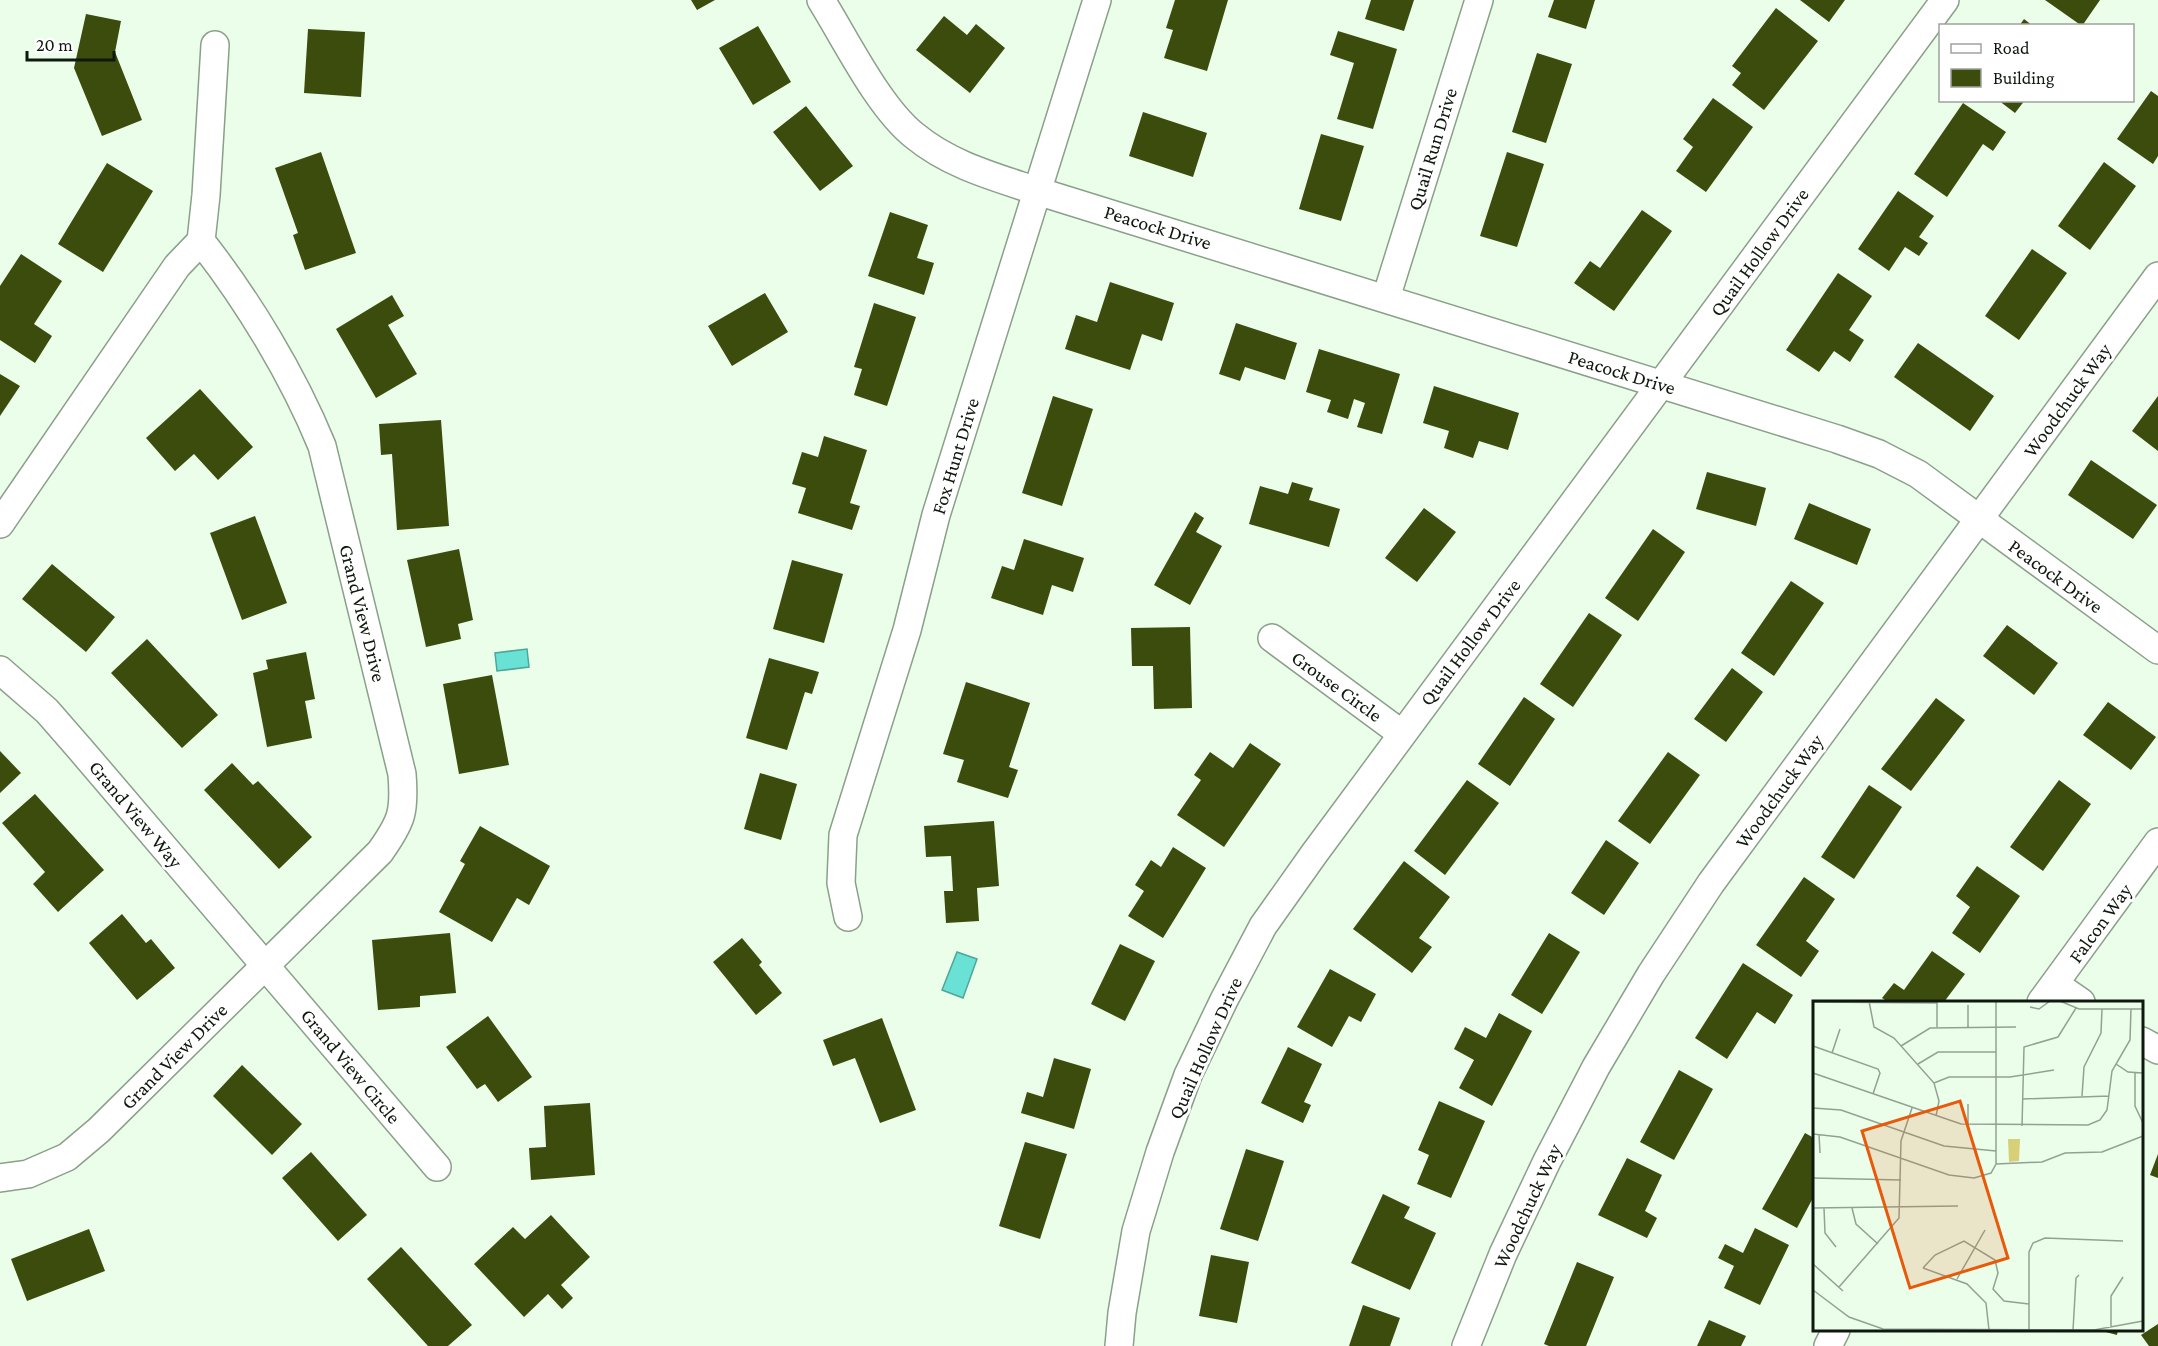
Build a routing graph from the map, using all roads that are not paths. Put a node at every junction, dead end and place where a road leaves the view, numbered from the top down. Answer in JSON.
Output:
{"nodes":[{"id":1,"x":821,"y":0,"type":"edge"},
{"id":2,"x":1097,"y":0,"type":"edge"},
{"id":3,"x":1479,"y":0,"type":"edge"},
{"id":4,"x":1945,"y":0,"type":"edge"},
{"id":5,"x":215,"y":45,"type":"dead end"},
{"id":6,"x":1037,"y":190,"type":"junction"},
{"id":7,"x":201,"y":241,"type":"junction"},
{"id":8,"x":2158,"y":276,"type":"edge"},
{"id":9,"x":1386,"y":298,"type":"junction"},
{"id":10,"x":1661,"y":384,"type":"junction"},
{"id":11,"x":1980,"y":519,"type":"junction"},
{"id":12,"x":0,"y":524,"type":"edge"},
{"id":13,"x":1272,"y":638,"type":"dead end"},
{"id":14,"x":2158,"y":650,"type":"edge"},
{"id":15,"x":0,"y":670,"type":"edge"},
{"id":16,"x":1402,"y":734,"type":"junction"},
{"id":17,"x":2158,"y":842,"type":"edge"},
{"id":18,"x":848,"y":917,"type":"dead end"},
{"id":19,"x":265,"y":965,"type":"junction"},
{"id":20,"x":2048,"y":993,"type":"edge"},
{"id":21,"x":2077,"y":1001,"type":"edge"},
{"id":22,"x":2143,"y":1042,"type":"edge"},
{"id":23,"x":2158,"y":1050,"type":"edge"},
{"id":24,"x":437,"y":1167,"type":"dead end"},
{"id":25,"x":0,"y":1178,"type":"edge"},
{"id":26,"x":1835,"y":1331,"type":"edge"},
{"id":27,"x":1119,"y":1346,"type":"edge"},
{"id":28,"x":1466,"y":1346,"type":"edge"},
{"id":29,"x":1828,"y":1346,"type":"edge"}],
"edges":[{"from":1,"to":6,"type":"street","name":"Peacock Drive"},
{"from":2,"to":6,"type":"street","name":"Fox Hunt Drive"},
{"from":3,"to":9,"type":"street","name":"Quail Run Drive"},
{"from":4,"to":10,"type":"street","name":"Quail Hollow Drive"},
{"from":5,"to":7,"type":"street"},
{"from":6,"to":9,"type":"street","name":"Peacock Drive"},
{"from":6,"to":18,"type":"street","name":"Fox Hunt Drive"},
{"from":7,"to":12,"type":"street"},
{"from":7,"to":19,"type":"street","name":"Grand View Drive"},
{"from":8,"to":11,"type":"street","name":"Woodchuck Way"},
{"from":9,"to":10,"type":"street","name":"Peacock Drive"},
{"from":10,"to":11,"type":"street","name":"Peacock Drive"},
{"from":10,"to":16,"type":"street","name":"Quail Hollow Drive"},
{"from":11,"to":14,"type":"street","name":"Peacock Drive"},
{"from":11,"to":28,"type":"street","name":"Woodchuck Way"},
{"from":13,"to":16,"type":"street","name":"Grouse Circle"},
{"from":15,"to":19,"type":"street","name":"Grand View Way"},
{"from":16,"to":27,"type":"street","name":"Quail Hollow Drive"},
{"from":17,"to":20,"type":"street","name":"Falcon Way"},
{"from":19,"to":24,"type":"street","name":"Grand View Circle"},
{"from":19,"to":25,"type":"street","name":"Grand View Drive"},
{"from":20,"to":21,"type":"street"},
{"from":22,"to":23,"type":"street"},
{"from":26,"to":29,"type":"street"}]}
